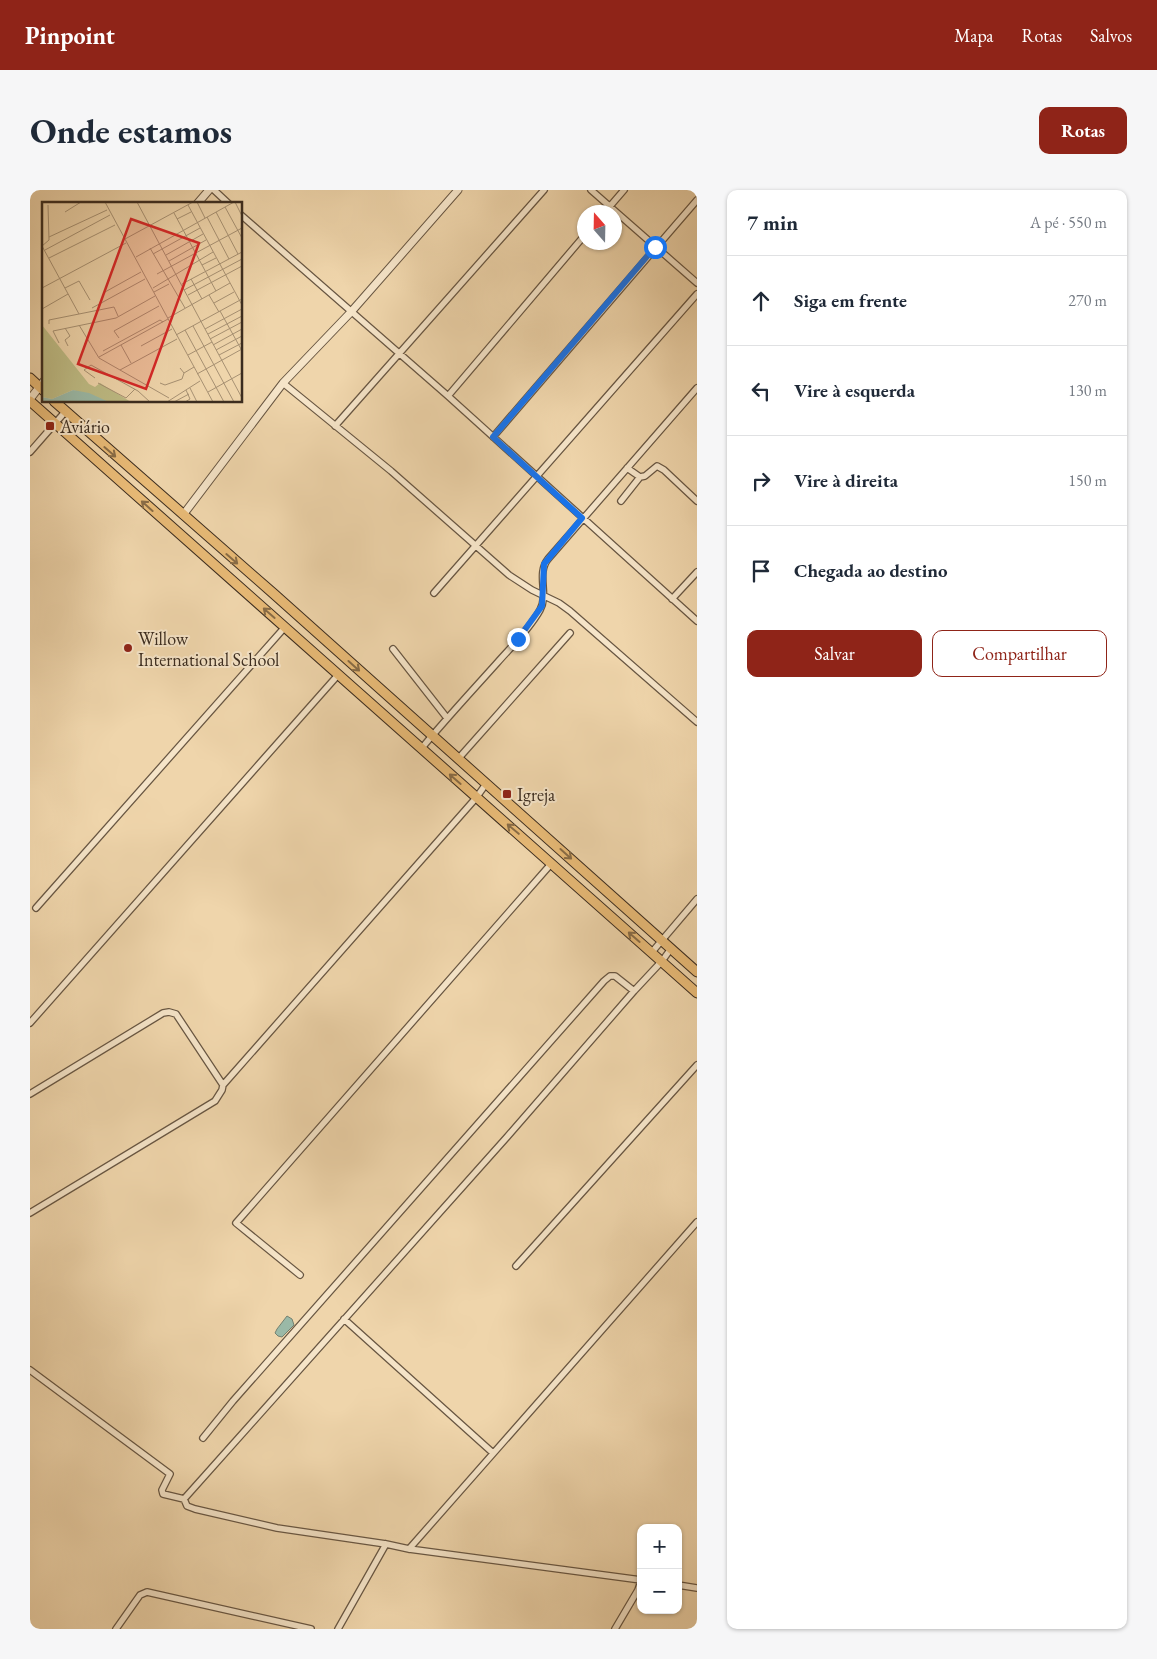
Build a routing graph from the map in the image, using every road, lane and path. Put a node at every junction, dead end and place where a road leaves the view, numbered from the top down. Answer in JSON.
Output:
{"nodes":[{"id":1,"x":209,"y":190,"type":"edge"},
{"id":2,"x":214,"y":190,"type":"edge"},
{"id":3,"x":458,"y":190,"type":"edge"},
{"id":4,"x":544,"y":190,"type":"edge"},
{"id":5,"x":591,"y":190,"type":"edge"},
{"id":6,"x":624,"y":190,"type":"edge"},
{"id":7,"x":697,"y":200,"type":"edge"},
{"id":8,"x":199,"y":202,"type":"edge"},
{"id":9,"x":227,"y":202,"type":"edge"},
{"id":10,"x":607,"y":205,"type":"edge"},
{"id":11,"x":611,"y":205,"type":"edge"},
{"id":12,"x":242,"y":215,"type":"edge"},
{"id":13,"x":622,"y":218,"type":"edge"},
{"id":14,"x":577,"y":244,"type":"edge"},
{"id":15,"x":655,"y":247,"type":"junction"},
{"id":16,"x":697,"y":283,"type":"edge"},
{"id":17,"x":697,"y":294,"type":"edge"},
{"id":18,"x":351,"y":312,"type":"junction"},
{"id":19,"x":398,"y":354,"type":"junction"},
{"id":20,"x":30,"y":378,"type":"edge"},
{"id":21,"x":283,"y":383,"type":"junction"},
{"id":22,"x":42,"y":386,"type":"edge"},
{"id":23,"x":697,"y":388,"type":"edge"},
{"id":24,"x":448,"y":396,"type":"junction"},
{"id":25,"x":30,"y":400,"type":"edge"},
{"id":26,"x":55,"y":402,"type":"edge"},
{"id":27,"x":65,"y":412,"type":"junction"},
{"id":28,"x":55,"y":423,"type":"junction"},
{"id":29,"x":335,"y":426,"type":"junction"},
{"id":30,"x":493,"y":437,"type":"junction"},
{"id":31,"x":30,"y":452,"type":"edge"},
{"id":32,"x":627,"y":468,"type":"junction"},
{"id":33,"x":536,"y":476,"type":"junction"},
{"id":34,"x":640,"y":477,"type":"junction"},
{"id":35,"x":621,"y":501,"type":"dead end"},
{"id":36,"x":697,"y":501,"type":"edge"},
{"id":37,"x":183,"y":515,"type":"junction"},
{"id":38,"x":582,"y":518,"type":"junction"},
{"id":39,"x":475,"y":546,"type":"junction"},
{"id":40,"x":697,"y":572,"type":"edge"},
{"id":41,"x":434,"y":593,"type":"dead end"},
{"id":42,"x":543,"y":596,"type":"junction"},
{"id":43,"x":672,"y":599,"type":"junction"},
{"id":44,"x":697,"y":620,"type":"edge"},
{"id":45,"x":285,"y":627,"type":"junction"},
{"id":46,"x":570,"y":633,"type":"dead end"},
{"id":47,"x":393,"y":649,"type":"dead end"},
{"id":48,"x":338,"y":674,"type":"junction"},
{"id":49,"x":447,"y":718,"type":"junction"},
{"id":50,"x":697,"y":722,"type":"edge"},
{"id":51,"x":432,"y":736,"type":"junction"},
{"id":52,"x":421,"y":749,"type":"junction"},
{"id":53,"x":458,"y":759,"type":"junction"},
{"id":54,"x":486,"y":784,"type":"junction"},
{"id":55,"x":476,"y":798,"type":"junction"},
{"id":56,"x":551,"y":864,"type":"junction"},
{"id":57,"x":697,"y":899,"type":"edge"},
{"id":58,"x":36,"y":908,"type":"dead end"},
{"id":59,"x":662,"y":940,"type":"junction"},
{"id":60,"x":670,"y":950,"type":"junction"},
{"id":61,"x":652,"y":952,"type":"junction"},
{"id":62,"x":662,"y":961,"type":"junction"},
{"id":63,"x":697,"y":972,"type":"edge"},
{"id":64,"x":634,"y":991,"type":"junction"},
{"id":65,"x":697,"y":993,"type":"edge"},
{"id":66,"x":30,"y":1023,"type":"edge"},
{"id":67,"x":697,"y":1065,"type":"edge"},
{"id":68,"x":223,"y":1085,"type":"junction"},
{"id":69,"x":30,"y":1094,"type":"edge"},
{"id":70,"x":30,"y":1213,"type":"edge"},
{"id":71,"x":697,"y":1222,"type":"edge"},
{"id":72,"x":516,"y":1266,"type":"dead end"},
{"id":73,"x":300,"y":1275,"type":"dead end"},
{"id":74,"x":344,"y":1319,"type":"junction"},
{"id":75,"x":30,"y":1370,"type":"edge"},
{"id":76,"x":204,"y":1438,"type":"dead end"},
{"id":77,"x":493,"y":1453,"type":"junction"},
{"id":78,"x":184,"y":1499,"type":"junction"},
{"id":79,"x":386,"y":1544,"type":"junction"},
{"id":80,"x":410,"y":1549,"type":"junction"},
{"id":81,"x":637,"y":1579,"type":"edge"},
{"id":82,"x":682,"y":1586,"type":"edge"},
{"id":83,"x":697,"y":1588,"type":"edge"},
{"id":84,"x":637,"y":1592,"type":"edge"},
{"id":85,"x":116,"y":1629,"type":"edge"},
{"id":86,"x":311,"y":1629,"type":"edge"},
{"id":87,"x":338,"y":1629,"type":"edge"},
{"id":88,"x":615,"y":1629,"type":"edge"}],
"edges":[{"from":1,"to":8,"type":"street"},
{"from":2,"to":9,"type":"street"},
{"from":3,"to":18,"type":"street"},
{"from":4,"to":19,"type":"street"},
{"from":5,"to":10,"type":"street"},
{"from":6,"to":11,"type":"street"},
{"from":7,"to":15,"type":"street"},
{"from":12,"to":18,"type":"street"},
{"from":13,"to":15,"type":"street"},
{"from":14,"to":24,"type":"street"},
{"from":15,"to":16,"type":"street"},
{"from":15,"to":30,"type":"street"},
{"from":17,"to":33,"type":"street"},
{"from":18,"to":19,"type":"street"},
{"from":18,"to":21,"type":"street"},
{"from":19,"to":24,"type":"street"},
{"from":19,"to":29,"type":"street"},
{"from":20,"to":22,"type":"highway"},
{"from":21,"to":29,"type":"street"},
{"from":21,"to":37,"type":"street"},
{"from":22,"to":25,"type":"street"},
{"from":23,"to":32,"type":"street"},
{"from":24,"to":30,"type":"street"},
{"from":25,"to":28,"type":"highway"},
{"from":26,"to":27,"type":"highway"},
{"from":27,"to":28,"type":"street"},
{"from":27,"to":37,"type":"highway","one_way":true},
{"from":28,"to":31,"type":"street"},
{"from":45,"to":28,"type":"highway","one_way":true},
{"from":29,"to":39,"type":"street"},
{"from":30,"to":33,"type":"street"},
{"from":32,"to":34,"type":"street"},
{"from":32,"to":38,"type":"street"},
{"from":33,"to":38,"type":"street"},
{"from":33,"to":39,"type":"street"},
{"from":34,"to":35,"type":"street"},
{"from":34,"to":36,"type":"street"},
{"from":37,"to":51,"type":"highway","one_way":true},
{"from":38,"to":42,"type":"street"},
{"from":38,"to":43,"type":"street"},
{"from":39,"to":41,"type":"street"},
{"from":39,"to":42,"type":"street"},
{"from":40,"to":43,"type":"street"},
{"from":42,"to":49,"type":"street"},
{"from":42,"to":50,"type":"street"},
{"from":43,"to":44,"type":"street"},
{"from":45,"to":48,"type":"highway"},
{"from":45,"to":58,"type":"street"},
{"from":46,"to":53,"type":"street"},
{"from":47,"to":49,"type":"street"},
{"from":48,"to":52,"type":"highway"},
{"from":48,"to":66,"type":"street"},
{"from":49,"to":51,"type":"street"},
{"from":51,"to":52,"type":"street"},
{"from":51,"to":53,"type":"highway"},
{"from":55,"to":52,"type":"highway","one_way":true},
{"from":53,"to":54,"type":"highway"},
{"from":54,"to":55,"type":"street"},
{"from":54,"to":59,"type":"highway","one_way":true},
{"from":56,"to":55,"type":"highway","one_way":true},
{"from":55,"to":68,"type":"street"},
{"from":61,"to":56,"type":"highway","one_way":true},
{"from":56,"to":73,"type":"street"},
{"from":57,"to":59,"type":"street"},
{"from":59,"to":60,"type":"highway"},
{"from":59,"to":61,"type":"street"},
{"from":60,"to":62,"type":"street"},
{"from":60,"to":63,"type":"highway"},
{"from":61,"to":62,"type":"highway"},
{"from":62,"to":64,"type":"street"},
{"from":62,"to":65,"type":"highway"},
{"from":64,"to":74,"type":"street"},
{"from":64,"to":76,"type":"street"},
{"from":67,"to":72,"type":"street"},
{"from":68,"to":69,"type":"street"},
{"from":68,"to":70,"type":"street"},
{"from":71,"to":77,"type":"street"},
{"from":74,"to":77,"type":"street"},
{"from":74,"to":78,"type":"street"},
{"from":75,"to":78,"type":"street"},
{"from":77,"to":80,"type":"street"},
{"from":78,"to":79,"type":"street"},
{"from":79,"to":80,"type":"street"},
{"from":79,"to":87,"type":"street"},
{"from":80,"to":81,"type":"street"},
{"from":82,"to":83,"type":"street"},
{"from":84,"to":88,"type":"street"},
{"from":85,"to":86,"type":"street"}]}
